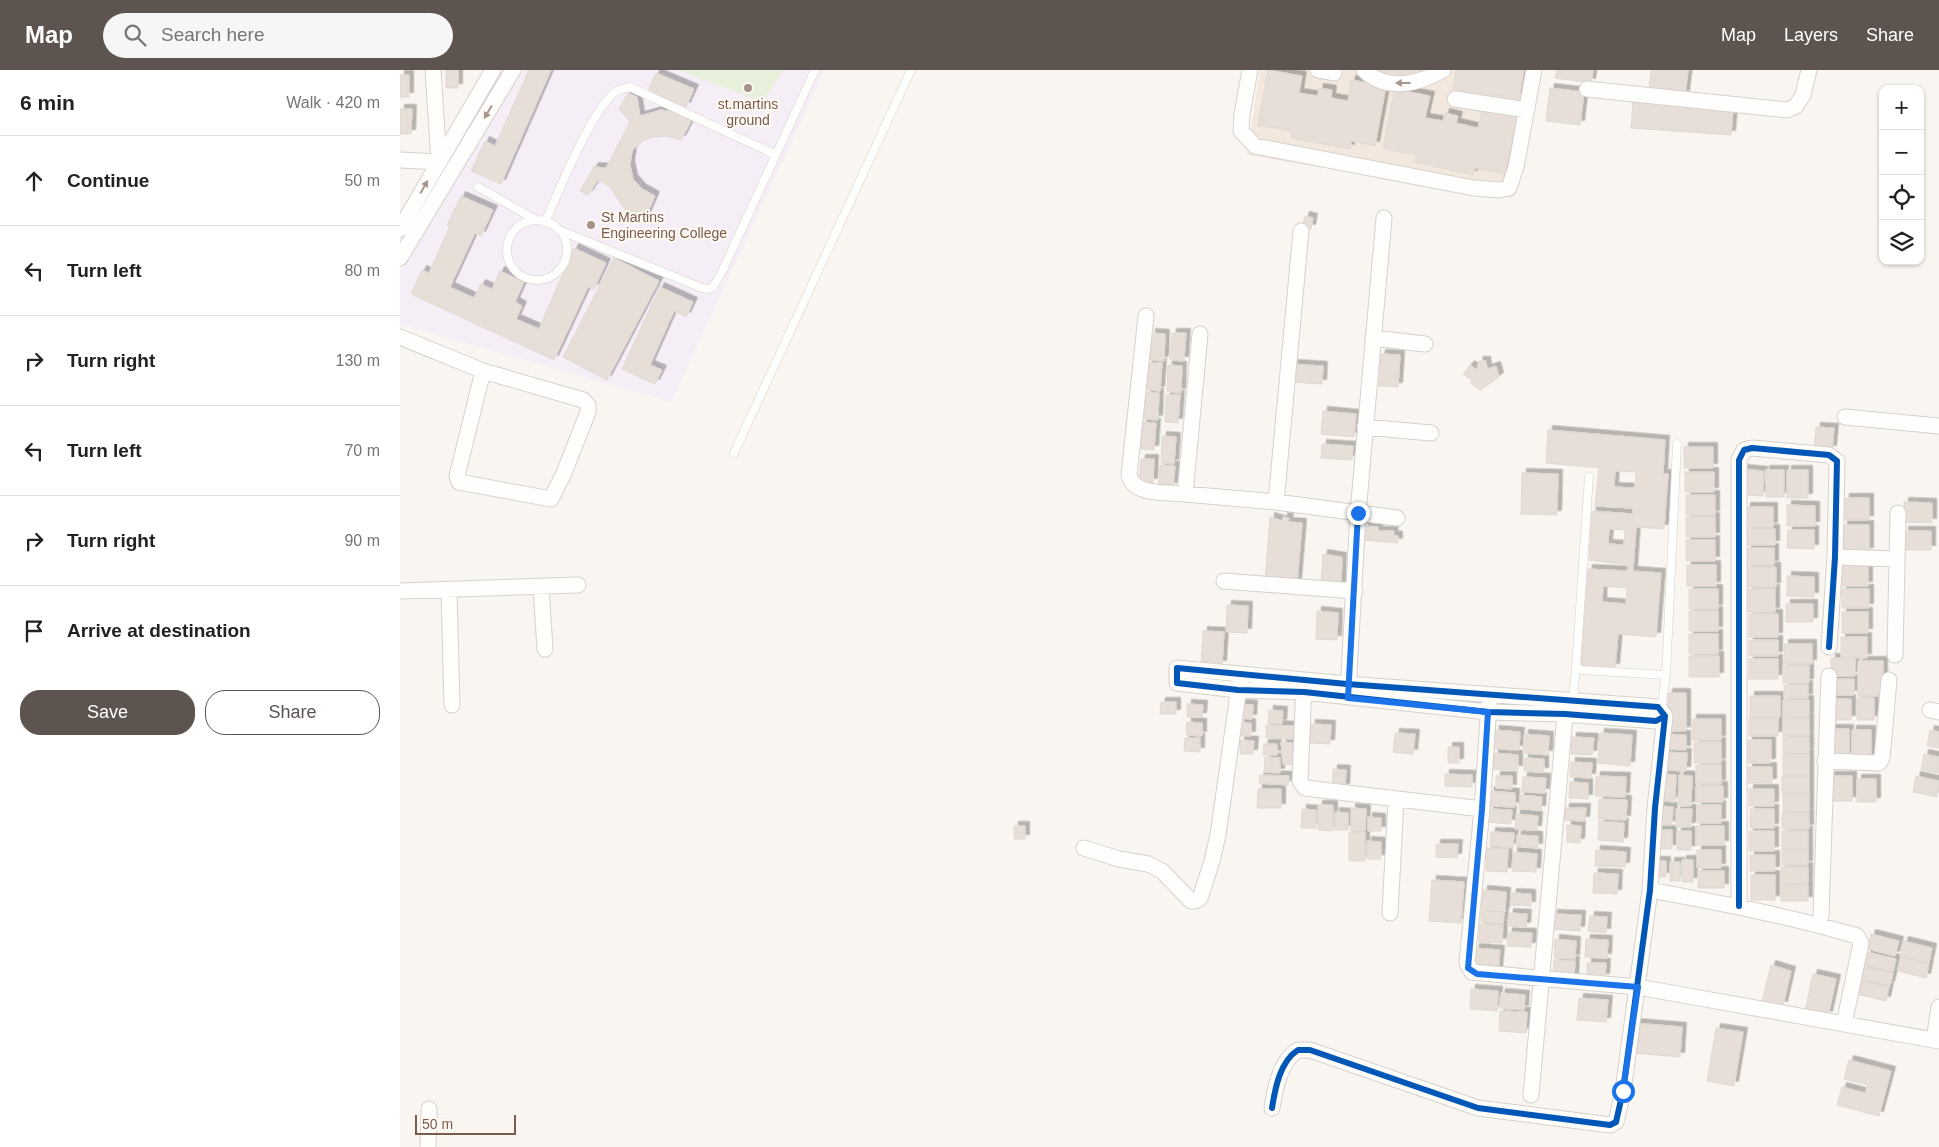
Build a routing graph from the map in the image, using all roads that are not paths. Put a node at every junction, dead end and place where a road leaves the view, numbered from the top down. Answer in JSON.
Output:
{"nodes":[{"id":1,"x":433,"y":70,"type":"edge"},
{"id":2,"x":493,"y":70,"type":"edge"},
{"id":3,"x":513,"y":70,"type":"edge"},
{"id":4,"x":815,"y":70,"type":"edge"},
{"id":5,"x":911,"y":70,"type":"edge"},
{"id":6,"x":1250,"y":70,"type":"edge"},
{"id":7,"x":1318,"y":70,"type":"edge"},
{"id":8,"x":1364,"y":70,"type":"edge"},
{"id":9,"x":1443,"y":70,"type":"edge"},
{"id":10,"x":1534,"y":70,"type":"edge"},
{"id":11,"x":1809,"y":70,"type":"edge"},
{"id":12,"x":1334,"y":73,"type":"dead end"},
{"id":13,"x":1587,"y":89,"type":"dead end"},
{"id":14,"x":1455,"y":99,"type":"dead end"},
{"id":15,"x":1527,"y":110,"type":"junction"},
{"id":16,"x":776,"y":155,"type":"junction"},
{"id":17,"x":400,"y":160,"type":"edge"},
{"id":18,"x":439,"y":162,"type":"junction"},
{"id":19,"x":452,"y":171,"type":"junction"},
{"id":20,"x":478,"y":187,"type":"dead end"},
{"id":21,"x":1384,"y":218,"type":"dead end"},
{"id":22,"x":536,"y":220,"type":"junction"},
{"id":23,"x":545,"y":222,"type":"junction"},
{"id":24,"x":400,"y":230,"type":"edge"},
{"id":25,"x":559,"y":230,"type":"junction"},
{"id":26,"x":1300,"y":231,"type":"dead end"},
{"id":27,"x":400,"y":258,"type":"edge"},
{"id":28,"x":1146,"y":316,"type":"dead end"},
{"id":29,"x":1200,"y":334,"type":"dead end"},
{"id":30,"x":400,"y":337,"type":"edge"},
{"id":31,"x":1373,"y":338,"type":"junction"},
{"id":32,"x":1425,"y":344,"type":"dead end"},
{"id":33,"x":483,"y":371,"type":"junction"},
{"id":34,"x":1844,"y":417,"type":"dead end"},
{"id":35,"x":1939,"y":426,"type":"edge"},
{"id":36,"x":1365,"y":427,"type":"junction"},
{"id":37,"x":1431,"y":433,"type":"dead end"},
{"id":38,"x":1677,"y":444,"type":"dead end"},
{"id":39,"x":734,"y":453,"type":"dead end"},
{"id":40,"x":1589,"y":477,"type":"dead end"},
{"id":41,"x":1184,"y":494,"type":"junction"},
{"id":42,"x":1276,"y":502,"type":"junction"},
{"id":43,"x":1358,"y":513,"type":"junction"},
{"id":44,"x":1898,"y":513,"type":"dead end"},
{"id":45,"x":1397,"y":518,"type":"dead end"},
{"id":46,"x":1835,"y":557,"type":"junction"},
{"id":47,"x":1897,"y":559,"type":"junction"},
{"id":48,"x":1224,"y":581,"type":"dead end"},
{"id":49,"x":578,"y":585,"type":"dead end"},
{"id":50,"x":541,"y":587,"type":"junction"},
{"id":51,"x":449,"y":590,"type":"junction"},
{"id":52,"x":400,"y":591,"type":"edge"},
{"id":53,"x":1355,"y":591,"type":"junction"},
{"id":54,"x":1829,"y":647,"type":"dead end"},
{"id":55,"x":545,"y":650,"type":"dead end"},
{"id":56,"x":1895,"y":655,"type":"dead end"},
{"id":57,"x":1576,"y":667,"type":"junction"},
{"id":58,"x":1241,"y":673,"type":"junction"},
{"id":59,"x":1666,"y":675,"type":"junction"},
{"id":60,"x":1829,"y":676,"type":"dead end"},
{"id":61,"x":1889,"y":680,"type":"dead end"},
{"id":62,"x":1304,"y":686,"type":"junction"},
{"id":63,"x":1238,"y":690,"type":"junction"},
{"id":64,"x":1348,"y":691,"type":"junction"},
{"id":65,"x":1490,"y":694,"type":"junction"},
{"id":66,"x":1568,"y":704,"type":"junction"},
{"id":67,"x":452,"y":705,"type":"dead end"},
{"id":68,"x":1661,"y":711,"type":"junction"},
{"id":69,"x":1488,"y":712,"type":"junction"},
{"id":70,"x":1825,"y":761,"type":"junction"},
{"id":71,"x":1396,"y":800,"type":"junction"},
{"id":72,"x":1482,"y":809,"type":"junction"},
{"id":73,"x":1084,"y":848,"type":"dead end"},
{"id":74,"x":1650,"y":890,"type":"junction"},
{"id":75,"x":1739,"y":906,"type":"junction"},
{"id":76,"x":1390,"y":913,"type":"dead end"},
{"id":77,"x":1819,"y":922,"type":"junction"},
{"id":78,"x":1542,"y":978,"type":"junction"},
{"id":79,"x":1638,"y":987,"type":"junction"},
{"id":80,"x":1939,"y":1007,"type":"edge"},
{"id":81,"x":1844,"y":1024,"type":"junction"},
{"id":82,"x":1936,"y":1041,"type":"edge"},
{"id":83,"x":1531,"y":1095,"type":"dead end"},
{"id":84,"x":1272,"y":1108,"type":"dead end"},
{"id":85,"x":429,"y":1109,"type":"dead end"},
{"id":86,"x":428,"y":1147,"type":"edge"}],
"edges":[{"from":1,"to":18,"type":"street"},
{"from":2,"to":18,"type":"street"},
{"from":3,"to":19,"type":"street","one_way":true},
{"from":4,"to":16,"type":"lane"},
{"from":5,"to":39,"type":"lane"},
{"from":6,"to":15,"type":"street"},
{"from":7,"to":12,"type":"street"},
{"from":9,"to":8,"type":"street","one_way":true},
{"from":10,"to":15,"type":"street"},
{"from":11,"to":13,"type":"street"},
{"from":14,"to":15,"type":"street"},
{"from":16,"to":23,"type":"lane"},
{"from":16,"to":25,"type":"lane"},
{"from":17,"to":18,"type":"street"},
{"from":18,"to":19,"type":"lane"},
{"from":24,"to":18,"type":"street","one_way":true},
{"from":19,"to":27,"type":"street"},
{"from":20,"to":22,"type":"lane"},
{"from":21,"to":31,"type":"street"},
{"from":22,"to":23,"type":"lane"},
{"from":22,"to":25,"type":"lane"},
{"from":23,"to":25,"type":"lane"},
{"from":26,"to":42,"type":"street"},
{"from":28,"to":41,"type":"street"},
{"from":29,"to":41,"type":"street"},
{"from":30,"to":33,"type":"street"},
{"from":31,"to":32,"type":"street"},
{"from":31,"to":36,"type":"street"},
{"from":33,"to":33,"type":"street"},
{"from":34,"to":35,"type":"street"},
{"from":36,"to":37,"type":"street"},
{"from":36,"to":43,"type":"street"},
{"from":38,"to":59,"type":"lane"},
{"from":40,"to":57,"type":"lane"},
{"from":41,"to":42,"type":"street"},
{"from":42,"to":43,"type":"street"},
{"from":43,"to":45,"type":"street"},
{"from":43,"to":53,"type":"street"},
{"from":44,"to":47,"type":"street"},
{"from":46,"to":47,"type":"street"},
{"from":46,"to":54,"type":"street"},
{"from":46,"to":75,"type":"street"},
{"from":47,"to":56,"type":"street"},
{"from":48,"to":53,"type":"street"},
{"from":49,"to":50,"type":"street"},
{"from":50,"to":51,"type":"street"},
{"from":50,"to":55,"type":"street"},
{"from":51,"to":52,"type":"street"},
{"from":51,"to":67,"type":"street"},
{"from":53,"to":64,"type":"street"},
{"from":57,"to":59,"type":"lane"},
{"from":57,"to":66,"type":"lane"},
{"from":58,"to":62,"type":"street"},
{"from":58,"to":63,"type":"street"},
{"from":58,"to":63,"type":"street"},
{"from":59,"to":68,"type":"lane"},
{"from":60,"to":70,"type":"street"},
{"from":61,"to":70,"type":"street"},
{"from":62,"to":63,"type":"street"},
{"from":62,"to":64,"type":"street"},
{"from":62,"to":71,"type":"street"},
{"from":63,"to":73,"type":"street"},
{"from":64,"to":65,"type":"street"},
{"from":64,"to":69,"type":"street"},
{"from":65,"to":66,"type":"street"},
{"from":65,"to":69,"type":"street"},
{"from":66,"to":68,"type":"street"},
{"from":66,"to":69,"type":"street"},
{"from":66,"to":78,"type":"street"},
{"from":68,"to":74,"type":"street"},
{"from":69,"to":72,"type":"street"},
{"from":70,"to":77,"type":"street"},
{"from":71,"to":72,"type":"street"},
{"from":71,"to":76,"type":"street"},
{"from":72,"to":78,"type":"street"},
{"from":74,"to":75,"type":"street"},
{"from":74,"to":79,"type":"street"},
{"from":75,"to":77,"type":"street"},
{"from":77,"to":81,"type":"street"},
{"from":78,"to":79,"type":"street"},
{"from":78,"to":83,"type":"street"},
{"from":79,"to":81,"type":"street"},
{"from":79,"to":84,"type":"street"},
{"from":80,"to":82,"type":"street"},
{"from":81,"to":82,"type":"street"},
{"from":85,"to":86,"type":"street"}]}
